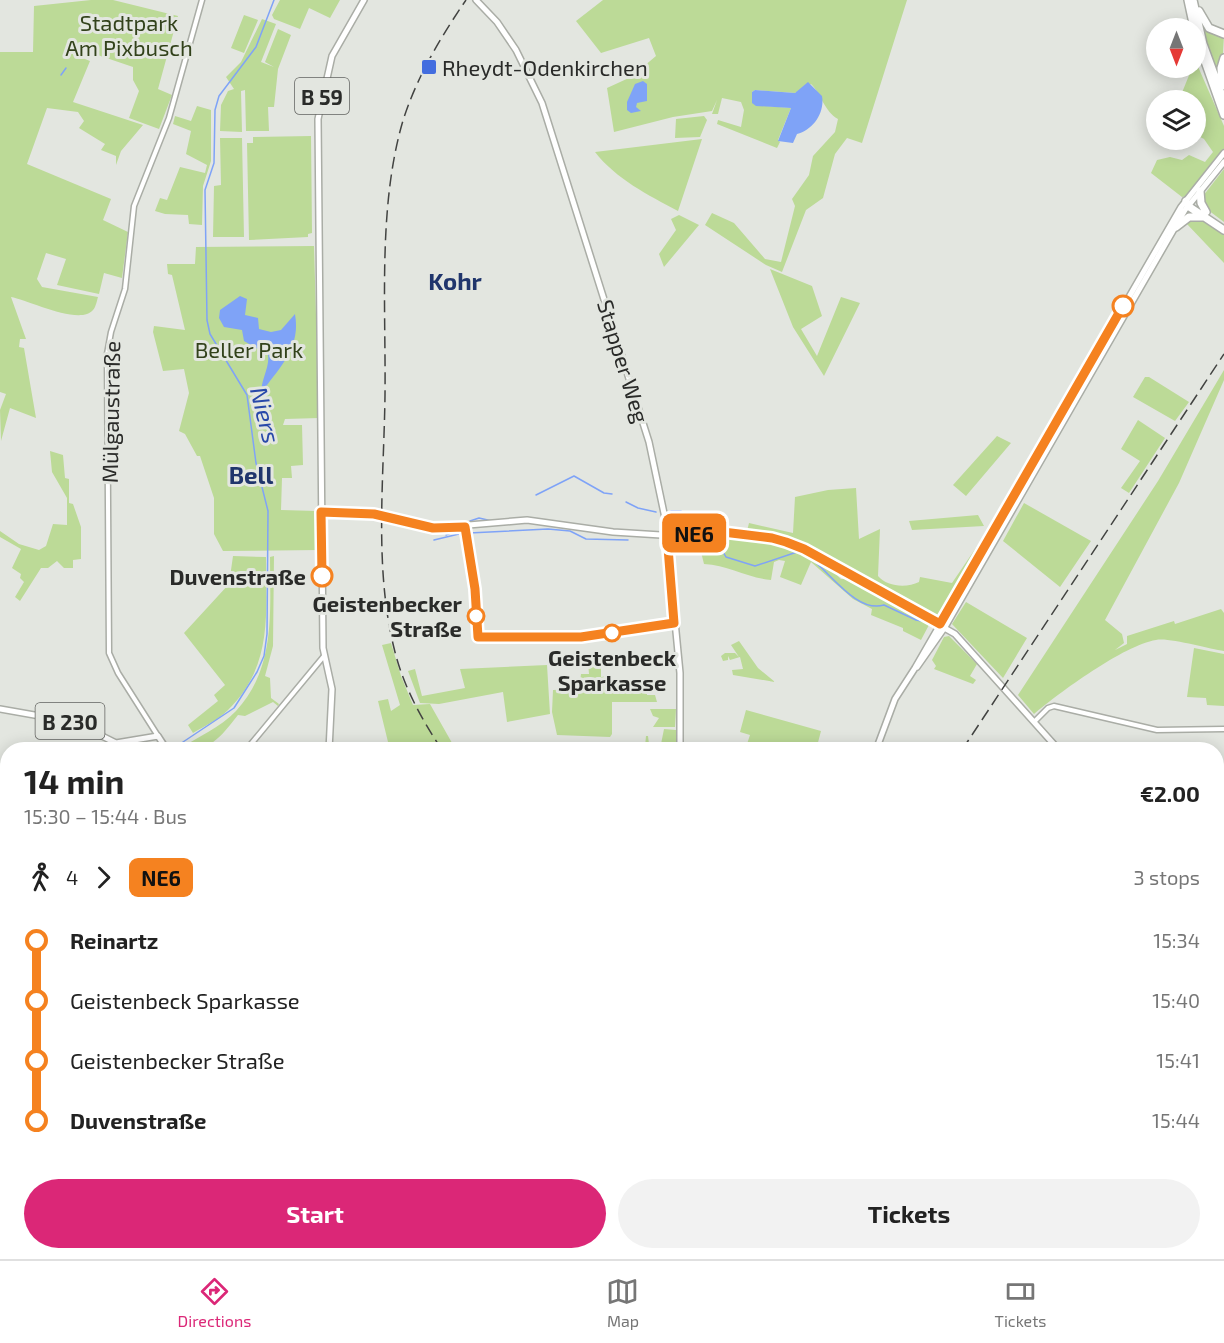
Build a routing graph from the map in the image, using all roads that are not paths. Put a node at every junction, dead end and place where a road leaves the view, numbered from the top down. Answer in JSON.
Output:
{"nodes":[{"id":1,"x":202,"y":0,"type":"edge"},
{"id":2,"x":364,"y":0,"type":"edge"},
{"id":3,"x":476,"y":0,"type":"edge"},
{"id":4,"x":1188,"y":0,"type":"edge"},
{"id":5,"x":1194,"y":0,"type":"edge"},
{"id":6,"x":1192,"y":18,"type":"edge"},
{"id":7,"x":1224,"y":34,"type":"edge"},
{"id":8,"x":1224,"y":58,"type":"edge"},
{"id":9,"x":1206,"y":64,"type":"edge"},
{"id":10,"x":1224,"y":99,"type":"edge"},
{"id":11,"x":1224,"y":115,"type":"edge"},
{"id":12,"x":1224,"y":153,"type":"edge"},
{"id":13,"x":1224,"y":162,"type":"edge"},
{"id":14,"x":1200,"y":190,"type":"junction"},
{"id":15,"x":1188,"y":203,"type":"junction"},
{"id":16,"x":1207,"y":216,"type":"junction"},
{"id":17,"x":1224,"y":225,"type":"edge"},
{"id":18,"x":1176,"y":227,"type":"junction"},
{"id":19,"x":1224,"y":230,"type":"edge"},
{"id":20,"x":321,"y":512,"type":"junction"},
{"id":21,"x":667,"y":535,"type":"junction"},
{"id":22,"x":943,"y":625,"type":"junction"},
{"id":23,"x":324,"y":656,"type":"junction"},
{"id":24,"x":0,"y":709,"type":"edge"},
{"id":25,"x":1035,"y":721,"type":"junction"},
{"id":26,"x":155,"y":729,"type":"junction"},
{"id":27,"x":1224,"y":729,"type":"edge"},
{"id":28,"x":158,"y":736,"type":"junction"},
{"id":29,"x":152,"y":738,"type":"junction"},
{"id":30,"x":114,"y":742,"type":"edge"},
{"id":31,"x":123,"y":742,"type":"edge"},
{"id":32,"x":161,"y":742,"type":"edge"},
{"id":33,"x":253,"y":742,"type":"edge"},
{"id":34,"x":328,"y":742,"type":"edge"},
{"id":35,"x":680,"y":742,"type":"edge"},
{"id":36,"x":879,"y":742,"type":"edge"},
{"id":37,"x":1052,"y":742,"type":"edge"}],
"edges":[{"from":1,"to":26,"type":"street","name":"Mülgaustraße"},
{"from":2,"to":20,"type":"main road","number":"B 59"},
{"from":3,"to":21,"type":"main road","name":"Stapper Weg"},
{"from":4,"to":6,"type":"highway"},
{"from":5,"to":7,"type":"highway"},
{"from":5,"to":10,"type":"highway"},
{"from":8,"to":10,"type":"highway"},
{"from":9,"to":11,"type":"highway"},
{"from":12,"to":15,"type":"main road"},
{"from":13,"to":14,"type":"main road"},
{"from":14,"to":15,"type":"main road"},
{"from":14,"to":16,"type":"highway"},
{"from":15,"to":16,"type":"highway"},
{"from":15,"to":18,"type":"main road"},
{"from":15,"to":22,"type":"main road"},
{"from":16,"to":17,"type":"highway"},
{"from":16,"to":18,"type":"highway"},
{"from":16,"to":19,"type":"highway"},
{"from":18,"to":22,"type":"main road"},
{"from":20,"to":21,"type":"main road"},
{"from":20,"to":23,"type":"main road","number":"B 59"},
{"from":21,"to":22,"type":"main road"},
{"from":21,"to":35,"type":"main road","name":"Stapper Weg"},
{"from":22,"to":25,"type":"main road"},
{"from":22,"to":36,"type":"main road"},
{"from":23,"to":33,"type":"street"},
{"from":23,"to":34,"type":"main road","number":"B 59"},
{"from":24,"to":30,"type":"main road","number":"B 230"},
{"from":25,"to":27,"type":"street"},
{"from":25,"to":37,"type":"main road"},
{"from":26,"to":28,"type":"street","name":"Mülgaustraße"},
{"from":26,"to":29,"type":"street"},
{"from":28,"to":29,"type":"main road","number":"B 230"},
{"from":28,"to":32,"type":"main road","name":"Mülgaustraße"},
{"from":29,"to":31,"type":"main road","number":"B 230"}]}
